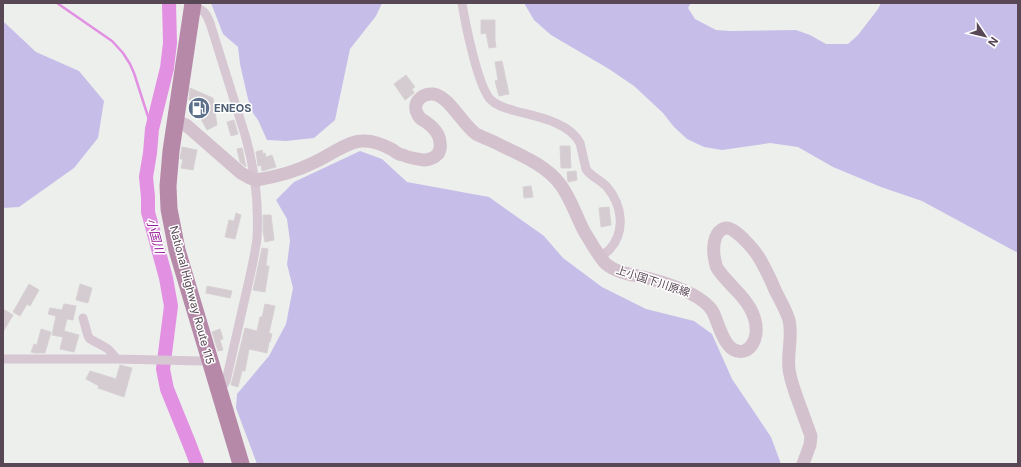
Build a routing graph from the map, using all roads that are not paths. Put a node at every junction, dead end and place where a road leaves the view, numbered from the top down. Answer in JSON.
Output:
{"nodes":[{"id":1,"x":462,"y":3,"type":"edge"},
{"id":2,"x":193,"y":5,"type":"edge"},
{"id":3,"x":176,"y":121,"type":"junction"},
{"id":4,"x":256,"y":180,"type":"junction"},
{"id":5,"x":600,"y":257,"type":"junction"},
{"id":6,"x":83,"y":318,"type":"dead end"},
{"id":7,"x":3,"y":359,"type":"edge"},
{"id":8,"x":116,"y":359,"type":"junction"},
{"id":9,"x":209,"y":359,"type":"junction"},
{"id":10,"x":219,"y":390,"type":"junction"},
{"id":11,"x":241,"y":464,"type":"edge"},
{"id":12,"x":803,"y":464,"type":"edge"}],
"edges":[{"from":1,"to":5,"type":"street"},
{"from":2,"to":3,"type":"highway","name":"National Highway Route 115"},
{"from":2,"to":4,"type":"street"},
{"from":3,"to":4,"type":"main road"},
{"from":3,"to":9,"type":"highway","name":"National Highway Route 115"},
{"from":4,"to":5,"type":"main road","name":"上小国下川原線"},
{"from":4,"to":10,"type":"street"},
{"from":5,"to":12,"type":"main road","name":"上小国下川原線"},
{"from":6,"to":8,"type":"street"},
{"from":7,"to":8,"type":"street"},
{"from":8,"to":9,"type":"street"},
{"from":9,"to":10,"type":"highway","name":"National Highway Route 115"},
{"from":10,"to":11,"type":"highway","name":"National Highway Route 115"}]}
